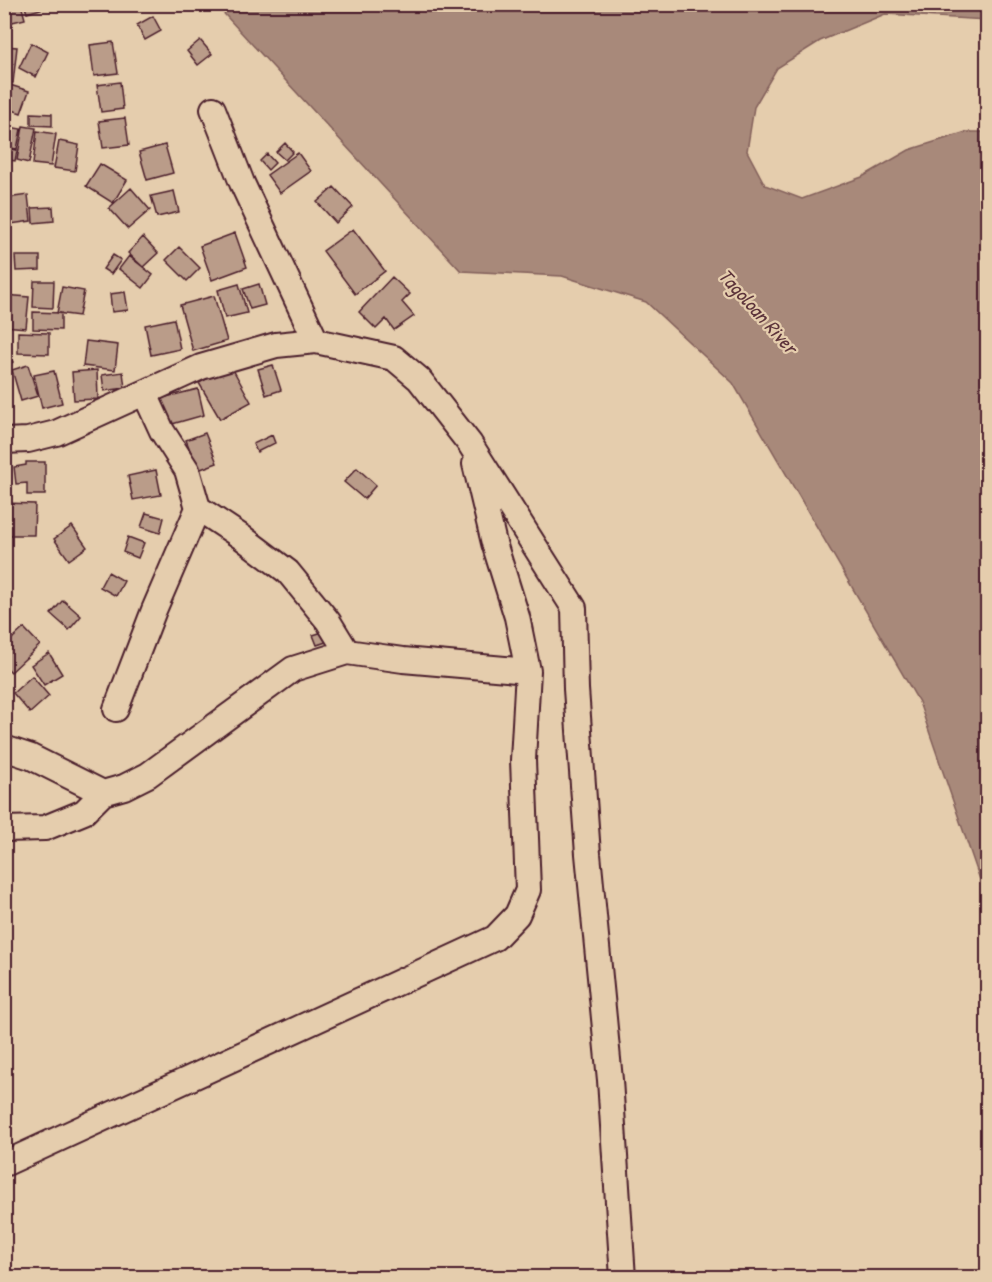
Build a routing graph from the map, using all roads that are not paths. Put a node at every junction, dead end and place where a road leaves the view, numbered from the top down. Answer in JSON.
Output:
{"nodes":[{"id":1,"x":213,"y":109,"type":"dead end"},
{"id":2,"x":316,"y":341,"type":"junction"},
{"id":3,"x":145,"y":394,"type":"junction"},
{"id":4,"x":4,"y":441,"type":"edge"},
{"id":5,"x":470,"y":444,"type":"junction"},
{"id":6,"x":198,"y":508,"type":"junction"},
{"id":7,"x":347,"y":652,"type":"junction"},
{"id":8,"x":528,"y":671,"type":"junction"},
{"id":9,"x":116,"y":709,"type":"dead end"},
{"id":10,"x":4,"y":748,"type":"edge"},
{"id":11,"x":103,"y":793,"type":"junction"},
{"id":12,"x":4,"y":829,"type":"edge"},
{"id":13,"x":4,"y":1164,"type":"edge"},
{"id":14,"x":623,"y":1278,"type":"edge"}],
"edges":[{"from":1,"to":2,"type":"street"},
{"from":2,"to":3,"type":"street"},
{"from":2,"to":5,"type":"street"},
{"from":3,"to":4,"type":"street"},
{"from":3,"to":6,"type":"street"},
{"from":5,"to":8,"type":"street"},
{"from":5,"to":14,"type":"street"},
{"from":6,"to":7,"type":"street"},
{"from":6,"to":9,"type":"street"},
{"from":7,"to":8,"type":"street"},
{"from":7,"to":11,"type":"street"},
{"from":8,"to":13,"type":"street"},
{"from":10,"to":11,"type":"street"},
{"from":11,"to":12,"type":"street"}]}
